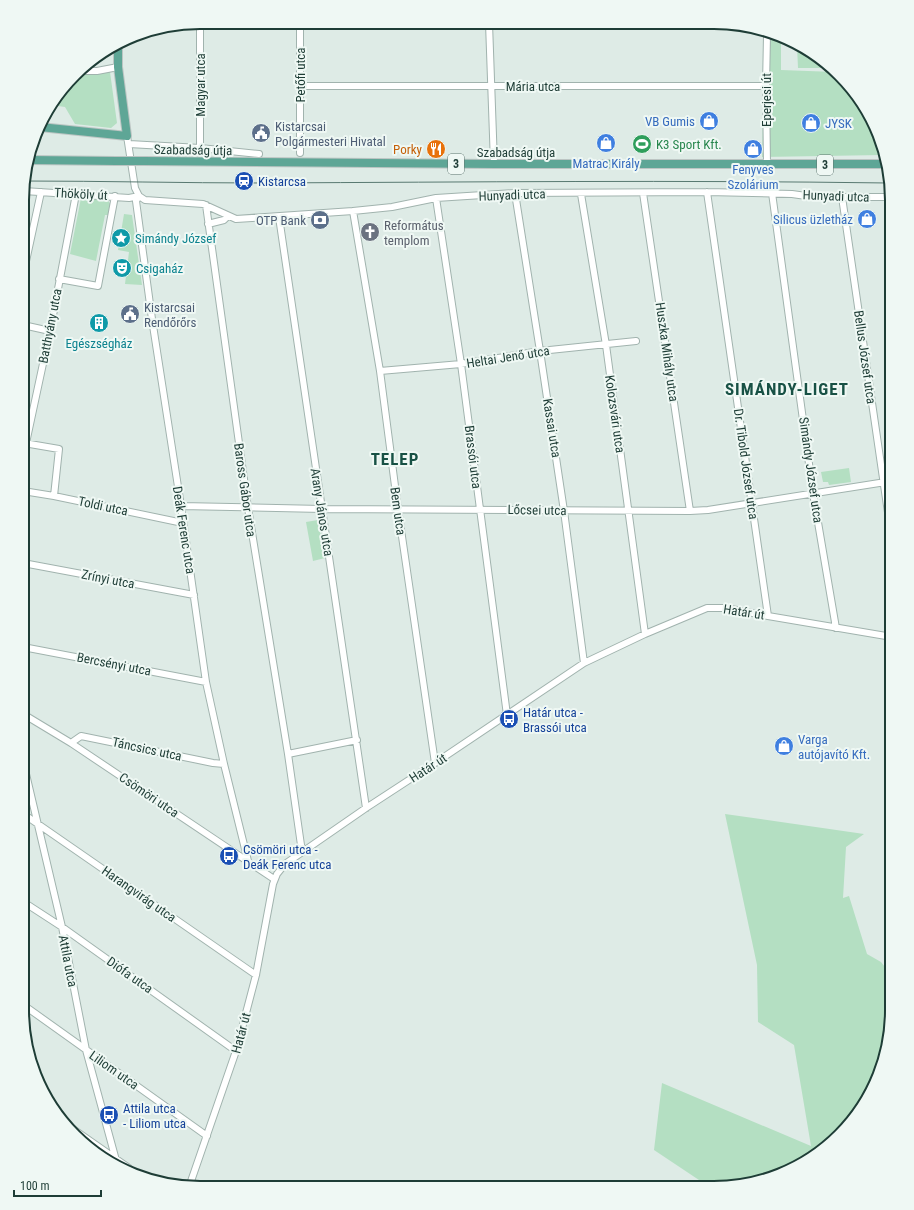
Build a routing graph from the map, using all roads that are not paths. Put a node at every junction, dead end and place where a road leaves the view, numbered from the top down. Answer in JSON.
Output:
{"nodes":[{"id":1,"x":200,"y":29,"type":"edge"},
{"id":2,"x":300,"y":29,"type":"edge"},
{"id":3,"x":489,"y":29,"type":"edge"},
{"id":4,"x":767,"y":37,"type":"edge"},
{"id":5,"x":118,"y":50,"type":"edge"},
{"id":6,"x":118,"y":67,"type":"junction"},
{"id":7,"x":87,"y":71,"type":"edge"},
{"id":8,"x":300,"y":86,"type":"junction"},
{"id":9,"x":492,"y":86,"type":"junction"},
{"id":10,"x":766,"y":86,"type":"junction"},
{"id":11,"x":45,"y":129,"type":"edge"},
{"id":12,"x":128,"y":140,"type":"junction"},
{"id":13,"x":200,"y":148,"type":"junction"},
{"id":14,"x":300,"y":153,"type":"dead end"},
{"id":15,"x":259,"y":154,"type":"dead end"},
{"id":16,"x":34,"y":160,"type":"edge"},
{"id":17,"x":494,"y":164,"type":"junction"},
{"id":18,"x":881,"y":164,"type":"edge"},
{"id":19,"x":767,"y":165,"type":"junction"},
{"id":20,"x":29,"y":191,"type":"edge"},
{"id":21,"x":41,"y":192,"type":"junction"},
{"id":22,"x":708,"y":192,"type":"junction"},
{"id":23,"x":515,"y":193,"type":"junction"},
{"id":24,"x":644,"y":193,"type":"junction"},
{"id":25,"x":772,"y":193,"type":"junction"},
{"id":26,"x":76,"y":194,"type":"junction"},
{"id":27,"x":581,"y":194,"type":"junction"},
{"id":28,"x":115,"y":196,"type":"junction"},
{"id":29,"x":139,"y":196,"type":"junction"},
{"id":30,"x":842,"y":197,"type":"junction"},
{"id":31,"x":885,"y":197,"type":"edge"},
{"id":32,"x":436,"y":198,"type":"junction"},
{"id":33,"x":206,"y":205,"type":"junction"},
{"id":34,"x":353,"y":211,"type":"junction"},
{"id":35,"x":228,"y":216,"type":"junction"},
{"id":36,"x":279,"y":217,"type":"junction"},
{"id":37,"x":208,"y":224,"type":"junction"},
{"id":38,"x":29,"y":247,"type":"edge"},
{"id":39,"x":59,"y":279,"type":"junction"},
{"id":40,"x":29,"y":326,"type":"edge"},
{"id":41,"x":50,"y":331,"type":"junction"},
{"id":42,"x":636,"y":341,"type":"dead end"},
{"id":43,"x":606,"y":345,"type":"junction"},
{"id":44,"x":540,"y":351,"type":"junction"},
{"id":45,"x":461,"y":364,"type":"junction"},
{"id":46,"x":380,"y":371,"type":"junction"},
{"id":47,"x":29,"y":425,"type":"edge"},
{"id":48,"x":29,"y":444,"type":"edge"},
{"id":49,"x":883,"y":482,"type":"junction"},
{"id":50,"x":29,"y":492,"type":"edge"},
{"id":51,"x":813,"y":493,"type":"junction"},
{"id":52,"x":885,"y":495,"type":"edge"},
{"id":53,"x":54,"y":496,"type":"junction"},
{"id":54,"x":752,"y":504,"type":"junction"},
{"id":55,"x":181,"y":506,"type":"junction"},
{"id":56,"x":248,"y":508,"type":"junction"},
{"id":57,"x":322,"y":509,"type":"junction"},
{"id":58,"x":398,"y":509,"type":"junction"},
{"id":59,"x":480,"y":510,"type":"junction"},
{"id":60,"x":564,"y":511,"type":"junction"},
{"id":61,"x":629,"y":511,"type":"junction"},
{"id":62,"x":690,"y":511,"type":"junction"},
{"id":63,"x":183,"y":523,"type":"junction"},
{"id":64,"x":29,"y":564,"type":"edge"},
{"id":65,"x":194,"y":595,"type":"junction"},
{"id":66,"x":768,"y":616,"type":"junction"},
{"id":67,"x":836,"y":628,"type":"junction"},
{"id":68,"x":645,"y":634,"type":"junction"},
{"id":69,"x":885,"y":636,"type":"edge"},
{"id":70,"x":29,"y":648,"type":"edge"},
{"id":71,"x":584,"y":663,"type":"junction"},
{"id":72,"x":206,"y":682,"type":"junction"},
{"id":73,"x":507,"y":715,"type":"junction"},
{"id":74,"x":29,"y":718,"type":"edge"},
{"id":75,"x":357,"y":740,"type":"junction"},
{"id":76,"x":71,"y":743,"type":"junction"},
{"id":77,"x":288,"y":754,"type":"junction"},
{"id":78,"x":436,"y":763,"type":"junction"},
{"id":79,"x":224,"y":764,"type":"junction"},
{"id":80,"x":29,"y":786,"type":"edge"},
{"id":81,"x":366,"y":808,"type":"junction"},
{"id":82,"x":29,"y":818,"type":"edge"},
{"id":83,"x":38,"y":824,"type":"junction"},
{"id":84,"x":302,"y":852,"type":"junction"},
{"id":85,"x":248,"y":861,"type":"junction"},
{"id":86,"x":274,"y":879,"type":"junction"},
{"id":87,"x":29,"y":906,"type":"edge"},
{"id":88,"x":62,"y":927,"type":"junction"},
{"id":89,"x":256,"y":975,"type":"junction"},
{"id":90,"x":29,"y":1009,"type":"edge"},
{"id":91,"x":86,"y":1050,"type":"junction"},
{"id":92,"x":236,"y":1051,"type":"junction"},
{"id":93,"x":207,"y":1136,"type":"junction"},
{"id":94,"x":116,"y":1159,"type":"edge"},
{"id":95,"x":191,"y":1181,"type":"edge"}],
"edges":[{"from":1,"to":13,"type":"street","name":"Magyar utca"},
{"from":2,"to":8,"type":"street","name":"Petőfi utca"},
{"from":3,"to":9,"type":"street"},
{"from":4,"to":10,"type":"street","name":"Eperjesi út"},
{"from":5,"to":6,"type":"main road"},
{"from":6,"to":7,"type":"street"},
{"from":6,"to":12,"type":"main road"},
{"from":8,"to":9,"type":"street","name":"Mária utca"},
{"from":8,"to":14,"type":"street","name":"Petőfi utca"},
{"from":9,"to":10,"type":"street","name":"Mária utca"},
{"from":9,"to":17,"type":"street"},
{"from":10,"to":19,"type":"street","name":"Eperjesi út"},
{"from":11,"to":12,"type":"main road"},
{"from":12,"to":13,"type":"street"},
{"from":12,"to":29,"type":"street"},
{"from":13,"to":15,"type":"street"},
{"from":16,"to":17,"type":"main road","name":"Szabadság útja","number":"3","bridge":true},
{"from":17,"to":19,"type":"main road","name":"Szabadság útja","number":"3"},
{"from":18,"to":19,"type":"main road","name":"Szabadság útja","number":"3"},
{"from":20,"to":21,"type":"street","name":"Thököly út"},
{"from":21,"to":26,"type":"street","name":"Thököly út"},
{"from":21,"to":38,"type":"street"},
{"from":22,"to":24,"type":"street","name":"Hunyadi utca"},
{"from":22,"to":25,"type":"street","name":"Hunyadi utca"},
{"from":22,"to":54,"type":"street","name":"Dr. Tibold József utca"},
{"from":23,"to":27,"type":"street","name":"Hunyadi utca"},
{"from":23,"to":32,"type":"street","name":"Hunyadi utca"},
{"from":23,"to":44,"type":"street","name":"Kassai utca"},
{"from":24,"to":27,"type":"street","name":"Hunyadi utca"},
{"from":24,"to":62,"type":"street","name":"Huszka Mihály utca"},
{"from":25,"to":30,"type":"street","name":"Hunyadi utca"},
{"from":25,"to":51,"type":"street","name":"Simándy József utca"},
{"from":26,"to":28,"type":"street","name":"Thököly út"},
{"from":26,"to":39,"type":"street","name":"Batthyány utca"},
{"from":27,"to":43,"type":"street","name":"Kolozsvári utca"},
{"from":28,"to":29,"type":"street","name":"Thököly út"},
{"from":28,"to":39,"type":"street","name":"Batthyány utca"},
{"from":29,"to":33,"type":"street","name":"Hunyadi utca"},
{"from":29,"to":55,"type":"street","name":"Deák Ferenc utca"},
{"from":30,"to":31,"type":"street","name":"Hunyadi utca"},
{"from":30,"to":49,"type":"street","name":"Bellus József utca"},
{"from":32,"to":34,"type":"street","name":"Hunyadi utca"},
{"from":32,"to":45,"type":"street","name":"Brassói utca"},
{"from":33,"to":35,"type":"street","name":"Hunyadi utca"},
{"from":33,"to":37,"type":"street","name":"Baross Gábor utca"},
{"from":34,"to":36,"type":"street","name":"Hunyadi utca"},
{"from":34,"to":46,"type":"street","name":"Bem utca"},
{"from":35,"to":36,"type":"street","name":"Hunyadi utca"},
{"from":35,"to":37,"type":"street"},
{"from":36,"to":57,"type":"street","name":"Arany János utca"},
{"from":37,"to":56,"type":"street","name":"Baross Gábor utca"},
{"from":39,"to":41,"type":"street","name":"Batthyány utca"},
{"from":40,"to":41,"type":"street"},
{"from":41,"to":47,"type":"street","name":"Batthyány utca"},
{"from":42,"to":43,"type":"street","name":"Heltai Jenő utca"},
{"from":43,"to":44,"type":"street","name":"Heltai Jenő utca"},
{"from":43,"to":61,"type":"street","name":"Kolozsvári utca"},
{"from":44,"to":45,"type":"street","name":"Heltai Jenő utca"},
{"from":44,"to":60,"type":"street","name":"Kassai utca"},
{"from":45,"to":46,"type":"street","name":"Heltai Jenő utca"},
{"from":45,"to":59,"type":"street","name":"Brassói utca"},
{"from":46,"to":58,"type":"street","name":"Bem utca"},
{"from":48,"to":53,"type":"street","name":"Batthyány utca"},
{"from":49,"to":51,"type":"street","name":"Lőcsei utca"},
{"from":49,"to":52,"type":"street","name":"Bellus József utca"},
{"from":50,"to":53,"type":"street","name":"Toldi utca"},
{"from":51,"to":54,"type":"street","name":"Lőcsei utca"},
{"from":51,"to":67,"type":"street","name":"Simándy József utca"},
{"from":53,"to":63,"type":"street","name":"Toldi utca"},
{"from":54,"to":62,"type":"street","name":"Lőcsei utca"},
{"from":54,"to":66,"type":"street","name":"Dr. Tibold József utca"},
{"from":55,"to":56,"type":"street","name":"Lőcsei utca"},
{"from":55,"to":63,"type":"street","name":"Deák Ferenc utca"},
{"from":56,"to":57,"type":"street","name":"Lőcsei utca"},
{"from":56,"to":77,"type":"street","name":"Baross Gábor utca"},
{"from":57,"to":58,"type":"street","name":"Lőcsei utca"},
{"from":57,"to":75,"type":"street","name":"Arany János utca"},
{"from":58,"to":59,"type":"street","name":"Lőcsei utca"},
{"from":58,"to":78,"type":"street","name":"Bem utca"},
{"from":59,"to":60,"type":"street","name":"Lőcsei utca"},
{"from":59,"to":73,"type":"street","name":"Brassói utca"},
{"from":60,"to":61,"type":"street","name":"Lőcsei utca"},
{"from":60,"to":71,"type":"street","name":"Kassai utca"},
{"from":61,"to":62,"type":"street","name":"Lőcsei utca"},
{"from":61,"to":68,"type":"street","name":"Kolozsvári utca"},
{"from":63,"to":65,"type":"street","name":"Deák Ferenc utca"},
{"from":64,"to":65,"type":"street","name":"Zrínyi utca"},
{"from":65,"to":72,"type":"street","name":"Deák Ferenc utca"},
{"from":66,"to":67,"type":"street","name":"Határ út"},
{"from":66,"to":68,"type":"street","name":"Határ út"},
{"from":67,"to":69,"type":"street","name":"Határ út"},
{"from":68,"to":71,"type":"street","name":"Határ út"},
{"from":70,"to":72,"type":"street","name":"Bercsényi utca"},
{"from":71,"to":73,"type":"street","name":"Határ út"},
{"from":72,"to":79,"type":"street","name":"Deák Ferenc utca"},
{"from":73,"to":78,"type":"street","name":"Határ út"},
{"from":74,"to":76,"type":"street","name":"Csömöri utca"},
{"from":75,"to":77,"type":"street"},
{"from":75,"to":81,"type":"street","name":"Arany János utca"},
{"from":76,"to":79,"type":"street","name":"Táncsics utca"},
{"from":76,"to":85,"type":"street","name":"Csömöri utca"},
{"from":77,"to":84,"type":"street","name":"Baross Gábor utca"},
{"from":78,"to":81,"type":"street","name":"Határ út"},
{"from":79,"to":85,"type":"street","name":"Deák Ferenc utca"},
{"from":80,"to":83,"type":"street","name":"Attila utca"},
{"from":81,"to":84,"type":"street","name":"Határ út"},
{"from":82,"to":83,"type":"street","name":"Harangvirág utca"},
{"from":83,"to":88,"type":"street","name":"Attila utca"},
{"from":83,"to":89,"type":"street","name":"Harangvirág utca"},
{"from":84,"to":86,"type":"street","name":"Határ út"},
{"from":85,"to":86,"type":"street","name":"Csömöri utca"},
{"from":86,"to":89,"type":"street","name":"Határ út"},
{"from":87,"to":88,"type":"street","name":"Diófa utca"},
{"from":88,"to":91,"type":"street","name":"Attila utca"},
{"from":88,"to":92,"type":"street","name":"Diófa utca"},
{"from":89,"to":92,"type":"street","name":"Határ út"},
{"from":90,"to":91,"type":"street","name":"Liliom utca"},
{"from":91,"to":93,"type":"street","name":"Liliom utca"},
{"from":91,"to":94,"type":"street","name":"Attila utca"},
{"from":92,"to":93,"type":"street","name":"Határ út"},
{"from":93,"to":95,"type":"street","name":"Határ út"}]}
